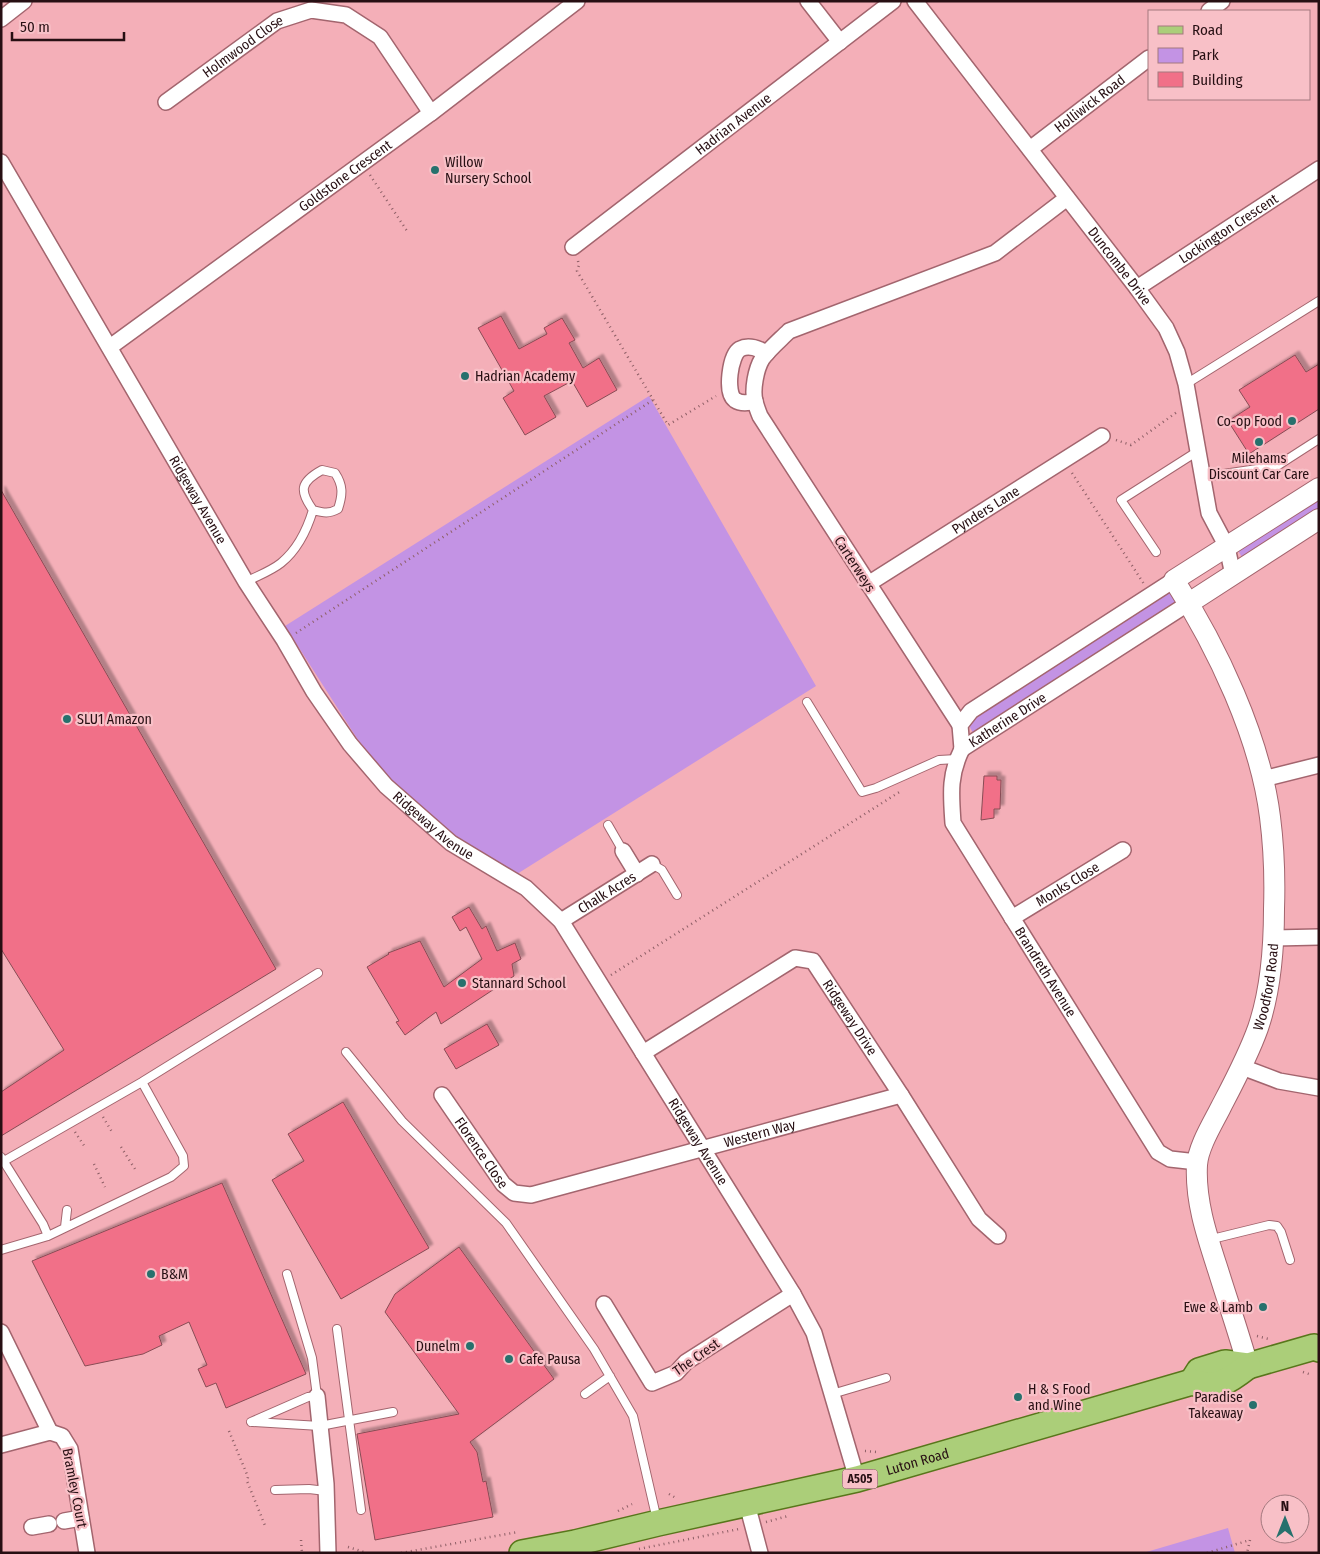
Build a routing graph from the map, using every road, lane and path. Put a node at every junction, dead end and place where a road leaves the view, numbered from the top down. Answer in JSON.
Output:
{"nodes":[{"id":1,"x":24,"y":1,"type":"edge"},
{"id":2,"x":578,"y":1,"type":"edge"},
{"id":3,"x":808,"y":1,"type":"edge"},
{"id":4,"x":893,"y":1,"type":"edge"},
{"id":5,"x":915,"y":1,"type":"edge"},
{"id":6,"x":1222,"y":1,"type":"edge"},
{"id":7,"x":1210,"y":10,"type":"edge"},
{"id":8,"x":1,"y":19,"type":"edge"},
{"id":9,"x":840,"y":42,"type":"junction"},
{"id":10,"x":1148,"y":59,"type":"edge"},
{"id":11,"x":166,"y":102,"type":"dead end"},
{"id":12,"x":431,"y":113,"type":"junction"},
{"id":13,"x":1030,"y":149,"type":"junction"},
{"id":14,"x":1,"y":162,"type":"edge"},
{"id":15,"x":362,"y":163,"type":"junction"},
{"id":16,"x":1319,"y":169,"type":"edge"},
{"id":17,"x":1067,"y":198,"type":"junction"},
{"id":18,"x":407,"y":231,"type":"dead end"},
{"id":19,"x":573,"y":247,"type":"joint"},
{"id":20,"x":1137,"y":288,"type":"junction"},
{"id":21,"x":1319,"y":301,"type":"edge"},
{"id":22,"x":110,"y":347,"type":"junction"},
{"id":23,"x":767,"y":353,"type":"junction"},
{"id":24,"x":1186,"y":384,"type":"junction"},
{"id":25,"x":729,"y":391,"type":"junction"},
{"id":26,"x":653,"y":400,"type":"junction"},
{"id":27,"x":755,"y":401,"type":"junction"},
{"id":28,"x":1190,"y":403,"type":"junction"},
{"id":29,"x":1102,"y":436,"type":"joint"},
{"id":30,"x":1319,"y":439,"type":"edge"},
{"id":31,"x":1198,"y":450,"type":"junction"},
{"id":32,"x":1063,"y":459,"type":"junction"},
{"id":33,"x":1203,"y":477,"type":"junction"},
{"id":34,"x":1319,"y":488,"type":"edge"},
{"id":35,"x":313,"y":510,"type":"junction"},
{"id":36,"x":1319,"y":519,"type":"edge"},
{"id":37,"x":1227,"y":547,"type":"junction"},
{"id":38,"x":1156,"y":552,"type":"dead end"},
{"id":39,"x":1233,"y":575,"type":"junction"},
{"id":40,"x":1174,"y":580,"type":"junction"},
{"id":41,"x":246,"y":582,"type":"junction"},
{"id":42,"x":868,"y":584,"type":"junction"},
{"id":43,"x":1147,"y":588,"type":"dead end"},
{"id":44,"x":1189,"y":604,"type":"junction"},
{"id":45,"x":284,"y":640,"type":"junction"},
{"id":46,"x":807,"y":702,"type":"dead end"},
{"id":47,"x":960,"y":725,"type":"junction"},
{"id":48,"x":960,"y":754,"type":"junction"},
{"id":49,"x":1319,"y":765,"type":"edge"},
{"id":50,"x":898,"y":779,"type":"junction"},
{"id":51,"x":1262,"y":779,"type":"junction"},
{"id":52,"x":608,"y":825,"type":"dead end"},
{"id":53,"x":1123,"y":850,"type":"dead end"},
{"id":54,"x":623,"y":851,"type":"joint"},
{"id":55,"x":652,"y":864,"type":"joint"},
{"id":56,"x":637,"y":874,"type":"junction"},
{"id":57,"x":677,"y":895,"type":"dead end"},
{"id":58,"x":1012,"y":918,"type":"junction"},
{"id":59,"x":561,"y":921,"type":"junction"},
{"id":60,"x":1319,"y":937,"type":"edge"},
{"id":61,"x":1274,"y":938,"type":"junction"},
{"id":62,"x":318,"y":972,"type":"dead end"},
{"id":63,"x":600,"y":983,"type":"junction"},
{"id":64,"x":346,"y":1052,"type":"dead end"},
{"id":65,"x":643,"y":1053,"type":"junction"},
{"id":66,"x":1242,"y":1067,"type":"junction"},
{"id":67,"x":142,"y":1082,"type":"junction"},
{"id":68,"x":1319,"y":1088,"type":"edge"},
{"id":69,"x":442,"y":1095,"type":"dead end"},
{"id":70,"x":901,"y":1095,"type":"junction"},
{"id":71,"x":102,"y":1114,"type":"dead end"},
{"id":72,"x":73,"y":1128,"type":"dead end"},
{"id":73,"x":112,"y":1132,"type":"dead end"},
{"id":74,"x":85,"y":1147,"type":"dead end"},
{"id":75,"x":121,"y":1147,"type":"dead end"},
{"id":76,"x":703,"y":1149,"type":"junction"},
{"id":77,"x":3,"y":1159,"type":"edge"},
{"id":78,"x":1197,"y":1162,"type":"junction"},
{"id":79,"x":94,"y":1164,"type":"dead end"},
{"id":80,"x":135,"y":1169,"type":"dead end"},
{"id":81,"x":105,"y":1187,"type":"dead end"},
{"id":82,"x":531,"y":1195,"type":"joint"},
{"id":83,"x":68,"y":1210,"type":"dead end"},
{"id":84,"x":66,"y":1227,"type":"junction"},
{"id":85,"x":48,"y":1236,"type":"junction"},
{"id":86,"x":998,"y":1236,"type":"dead end"},
{"id":87,"x":1208,"y":1240,"type":"junction"},
{"id":88,"x":1,"y":1250,"type":"edge"},
{"id":89,"x":1290,"y":1260,"type":"dead end"},
{"id":90,"x":287,"y":1274,"type":"dead end"},
{"id":91,"x":793,"y":1294,"type":"junction"},
{"id":92,"x":604,"y":1304,"type":"dead end"},
{"id":93,"x":336,"y":1329,"type":"dead end"},
{"id":94,"x":1,"y":1332,"type":"edge"},
{"id":95,"x":1318,"y":1350,"type":"edge"},
{"id":96,"x":1248,"y":1366,"type":"junction"},
{"id":97,"x":610,"y":1376,"type":"junction"},
{"id":98,"x":886,"y":1378,"type":"dead end"},
{"id":99,"x":585,"y":1394,"type":"dead end"},
{"id":100,"x":832,"y":1394,"type":"junction"},
{"id":101,"x":317,"y":1396,"type":"junction"},
{"id":102,"x":393,"y":1412,"type":"dead end"},
{"id":103,"x":348,"y":1420,"type":"junction"},
{"id":104,"x":320,"y":1426,"type":"junction"},
{"id":105,"x":228,"y":1431,"type":"dead end"},
{"id":106,"x":50,"y":1432,"type":"junction"},
{"id":107,"x":1,"y":1445,"type":"edge"},
{"id":108,"x":857,"y":1479,"type":"junction"},
{"id":109,"x":275,"y":1490,"type":"dead end"},
{"id":110,"x":326,"y":1491,"type":"junction"},
{"id":111,"x":632,"y":1504,"type":"dead end"},
{"id":112,"x":747,"y":1504,"type":"junction"},
{"id":113,"x":361,"y":1510,"type":"dead end"},
{"id":114,"x":614,"y":1513,"type":"dead end"},
{"id":115,"x":81,"y":1518,"type":"junction"},
{"id":116,"x":658,"y":1523,"type":"junction"},
{"id":117,"x":32,"y":1527,"type":"dead end"},
{"id":118,"x":266,"y":1528,"type":"dead end"},
{"id":119,"x":740,"y":1529,"type":"dead end"},
{"id":120,"x":301,"y":1540,"type":"dead end"},
{"id":121,"x":348,"y":1547,"type":"dead end"},
{"id":122,"x":531,"y":1547,"type":"edge"},
{"id":123,"x":633,"y":1551,"type":"dead end"},
{"id":124,"x":87,"y":1553,"type":"edge"},
{"id":125,"x":302,"y":1553,"type":"edge"},
{"id":126,"x":328,"y":1553,"type":"edge"},
{"id":127,"x":367,"y":1553,"type":"edge"},
{"id":128,"x":401,"y":1553,"type":"edge"},
{"id":129,"x":760,"y":1553,"type":"edge"},
{"id":130,"x":1207,"y":1553,"type":"edge"},
{"id":131,"x":1247,"y":1553,"type":"edge"}],
"edges":[{"from":1,"to":8,"type":"street"},
{"from":2,"to":12,"type":"street","name":"Goldstone Crescent"},
{"from":3,"to":9,"type":"street"},
{"from":4,"to":9,"type":"street","name":"Hadrian Avenue"},
{"from":5,"to":13,"type":"street","name":"Duncombe Drive"},
{"from":6,"to":7,"type":"street"},
{"from":9,"to":19,"type":"street","name":"Hadrian Avenue"},
{"from":10,"to":13,"type":"street","name":"Holliwick Road"},
{"from":11,"to":12,"type":"street","name":"Holmwood Close"},
{"from":12,"to":15,"type":"street","name":"Goldstone Crescent"},
{"from":13,"to":17,"type":"street","name":"Duncombe Drive"},
{"from":14,"to":22,"type":"street","name":"Ridgeway Avenue"},
{"from":15,"to":18,"type":"path"},
{"from":15,"to":22,"type":"street","name":"Goldstone Crescent"},
{"from":16,"to":20,"type":"street","name":"Lockington Crescent"},
{"from":17,"to":20,"type":"street","name":"Duncombe Drive"},
{"from":17,"to":23,"type":"street","name":"Carterweys"},
{"from":19,"to":26,"type":"path"},
{"from":20,"to":24,"type":"street","name":"Duncombe Drive"},
{"from":21,"to":24,"type":"lane"},
{"from":22,"to":41,"type":"street","name":"Ridgeway Avenue"},
{"from":23,"to":25,"type":"street"},
{"from":23,"to":27,"type":"street","name":"Carterweys"},
{"from":24,"to":28,"type":"street","name":"Duncombe Drive"},
{"from":25,"to":26,"type":"path"},
{"from":25,"to":27,"type":"street"},
{"from":26,"to":45,"type":"path"},
{"from":27,"to":42,"type":"street","name":"Carterweys"},
{"from":28,"to":29,"type":"path"},
{"from":28,"to":31,"type":"street","name":"Duncombe Drive"},
{"from":29,"to":32,"type":"street","name":"Pynders Lane"},
{"from":30,"to":33,"type":"lane"},
{"from":31,"to":33,"type":"street","name":"Duncombe Drive"},
{"from":31,"to":38,"type":"lane"},
{"from":32,"to":42,"type":"street","name":"Pynders Lane"},
{"from":32,"to":43,"type":"path"},
{"from":33,"to":37,"type":"street","name":"Duncombe Drive"},
{"from":34,"to":37,"type":"street","name":"Katherine Drive"},
{"from":35,"to":35,"type":"lane"},
{"from":35,"to":41,"type":"lane"},
{"from":36,"to":39,"type":"street","name":"Katherine Drive"},
{"from":37,"to":39,"type":"street","name":"Duncombe Drive"},
{"from":37,"to":40,"type":"street","name":"Katherine Drive"},
{"from":39,"to":44,"type":"street","name":"Katherine Drive"},
{"from":40,"to":44,"type":"street"},
{"from":40,"to":47,"type":"street","name":"Katherine Drive"},
{"from":41,"to":45,"type":"street","name":"Ridgeway Avenue"},
{"from":42,"to":47,"type":"street","name":"Carterweys"},
{"from":44,"to":48,"type":"street","name":"Katherine Drive"},
{"from":44,"to":51,"type":"street","name":"Woodford Road"},
{"from":45,"to":59,"type":"street","name":"Ridgeway Avenue"},
{"from":46,"to":50,"type":"lane"},
{"from":47,"to":48,"type":"street","name":"Katherine Drive"},
{"from":48,"to":50,"type":"lane"},
{"from":48,"to":58,"type":"street","name":"Brandreth Avenue"},
{"from":49,"to":51,"type":"street"},
{"from":50,"to":63,"type":"path"},
{"from":51,"to":61,"type":"street","name":"Woodford Road"},
{"from":52,"to":54,"type":"lane"},
{"from":53,"to":58,"type":"street","name":"Monks Close"},
{"from":54,"to":56,"type":"street"},
{"from":55,"to":56,"type":"street","name":"Chalk Acres"},
{"from":55,"to":57,"type":"lane"},
{"from":56,"to":59,"type":"street","name":"Chalk Acres"},
{"from":58,"to":78,"type":"street","name":"Brandreth Avenue"},
{"from":59,"to":63,"type":"street","name":"Ridgeway Avenue"},
{"from":60,"to":61,"type":"street"},
{"from":61,"to":66,"type":"street","name":"Woodford Road"},
{"from":62,"to":67,"type":"lane"},
{"from":63,"to":65,"type":"street","name":"Ridgeway Avenue"},
{"from":64,"to":97,"type":"lane"},
{"from":65,"to":70,"type":"street","name":"Ridgeway Drive"},
{"from":65,"to":76,"type":"street","name":"Ridgeway Avenue"},
{"from":66,"to":68,"type":"street"},
{"from":66,"to":78,"type":"street","name":"Woodford Road"},
{"from":67,"to":77,"type":"lane"},
{"from":67,"to":84,"type":"lane"},
{"from":69,"to":82,"type":"street","name":"Florence Close"},
{"from":70,"to":76,"type":"street","name":"Western Way"},
{"from":70,"to":86,"type":"street","name":"Ridgeway Drive"},
{"from":71,"to":73,"type":"path"},
{"from":72,"to":74,"type":"path"},
{"from":75,"to":80,"type":"path"},
{"from":76,"to":82,"type":"street","name":"Western Way"},
{"from":76,"to":91,"type":"street","name":"Ridgeway Avenue"},
{"from":77,"to":85,"type":"lane"},
{"from":78,"to":87,"type":"street","name":"Woodford Road"},
{"from":79,"to":81,"type":"path"},
{"from":83,"to":84,"type":"lane"},
{"from":84,"to":85,"type":"lane"},
{"from":85,"to":88,"type":"lane"},
{"from":87,"to":89,"type":"lane"},
{"from":87,"to":96,"type":"street","name":"Woodford Road"},
{"from":90,"to":101,"type":"lane"},
{"from":91,"to":92,"type":"street","name":"The Crest"},
{"from":91,"to":100,"type":"street","name":"Ridgeway Avenue"},
{"from":93,"to":103,"type":"lane"},
{"from":94,"to":106,"type":"street","name":"Bramley Court"},
{"from":95,"to":96,"type":"main road","name":"Luton Road","number":"A505"},
{"from":96,"to":108,"type":"main road","name":"Luton Road","number":"A505"},
{"from":97,"to":99,"type":"lane"},
{"from":97,"to":116,"type":"lane"},
{"from":98,"to":100,"type":"lane"},
{"from":100,"to":108,"type":"street","name":"Ridgeway Avenue"},
{"from":101,"to":104,"type":"street"},
{"from":101,"to":104,"type":"lane"},
{"from":102,"to":103,"type":"lane"},
{"from":103,"to":104,"type":"lane"},
{"from":103,"to":113,"type":"lane"},
{"from":104,"to":110,"type":"street"},
{"from":105,"to":118,"type":"path"},
{"from":106,"to":107,"type":"street","name":"Bramley Court"},
{"from":106,"to":115,"type":"street","name":"Bramley Court"},
{"from":108,"to":112,"type":"main road","name":"Luton Road","number":"A505"},
{"from":109,"to":110,"type":"lane"},
{"from":110,"to":126,"type":"street"},
{"from":111,"to":114,"type":"path"},
{"from":112,"to":116,"type":"main road","name":"Luton Road","number":"A505"},
{"from":112,"to":129,"type":"street"},
{"from":115,"to":117,"type":"street"},
{"from":115,"to":124,"type":"street","name":"Bramley Court"},
{"from":116,"to":122,"type":"main road","name":"Luton Road","number":"A505"},
{"from":119,"to":123,"type":"path"},
{"from":120,"to":125,"type":"path"},
{"from":121,"to":127,"type":"path"},
{"from":122,"to":128,"type":"path"},
{"from":130,"to":131,"type":"path"}]}
